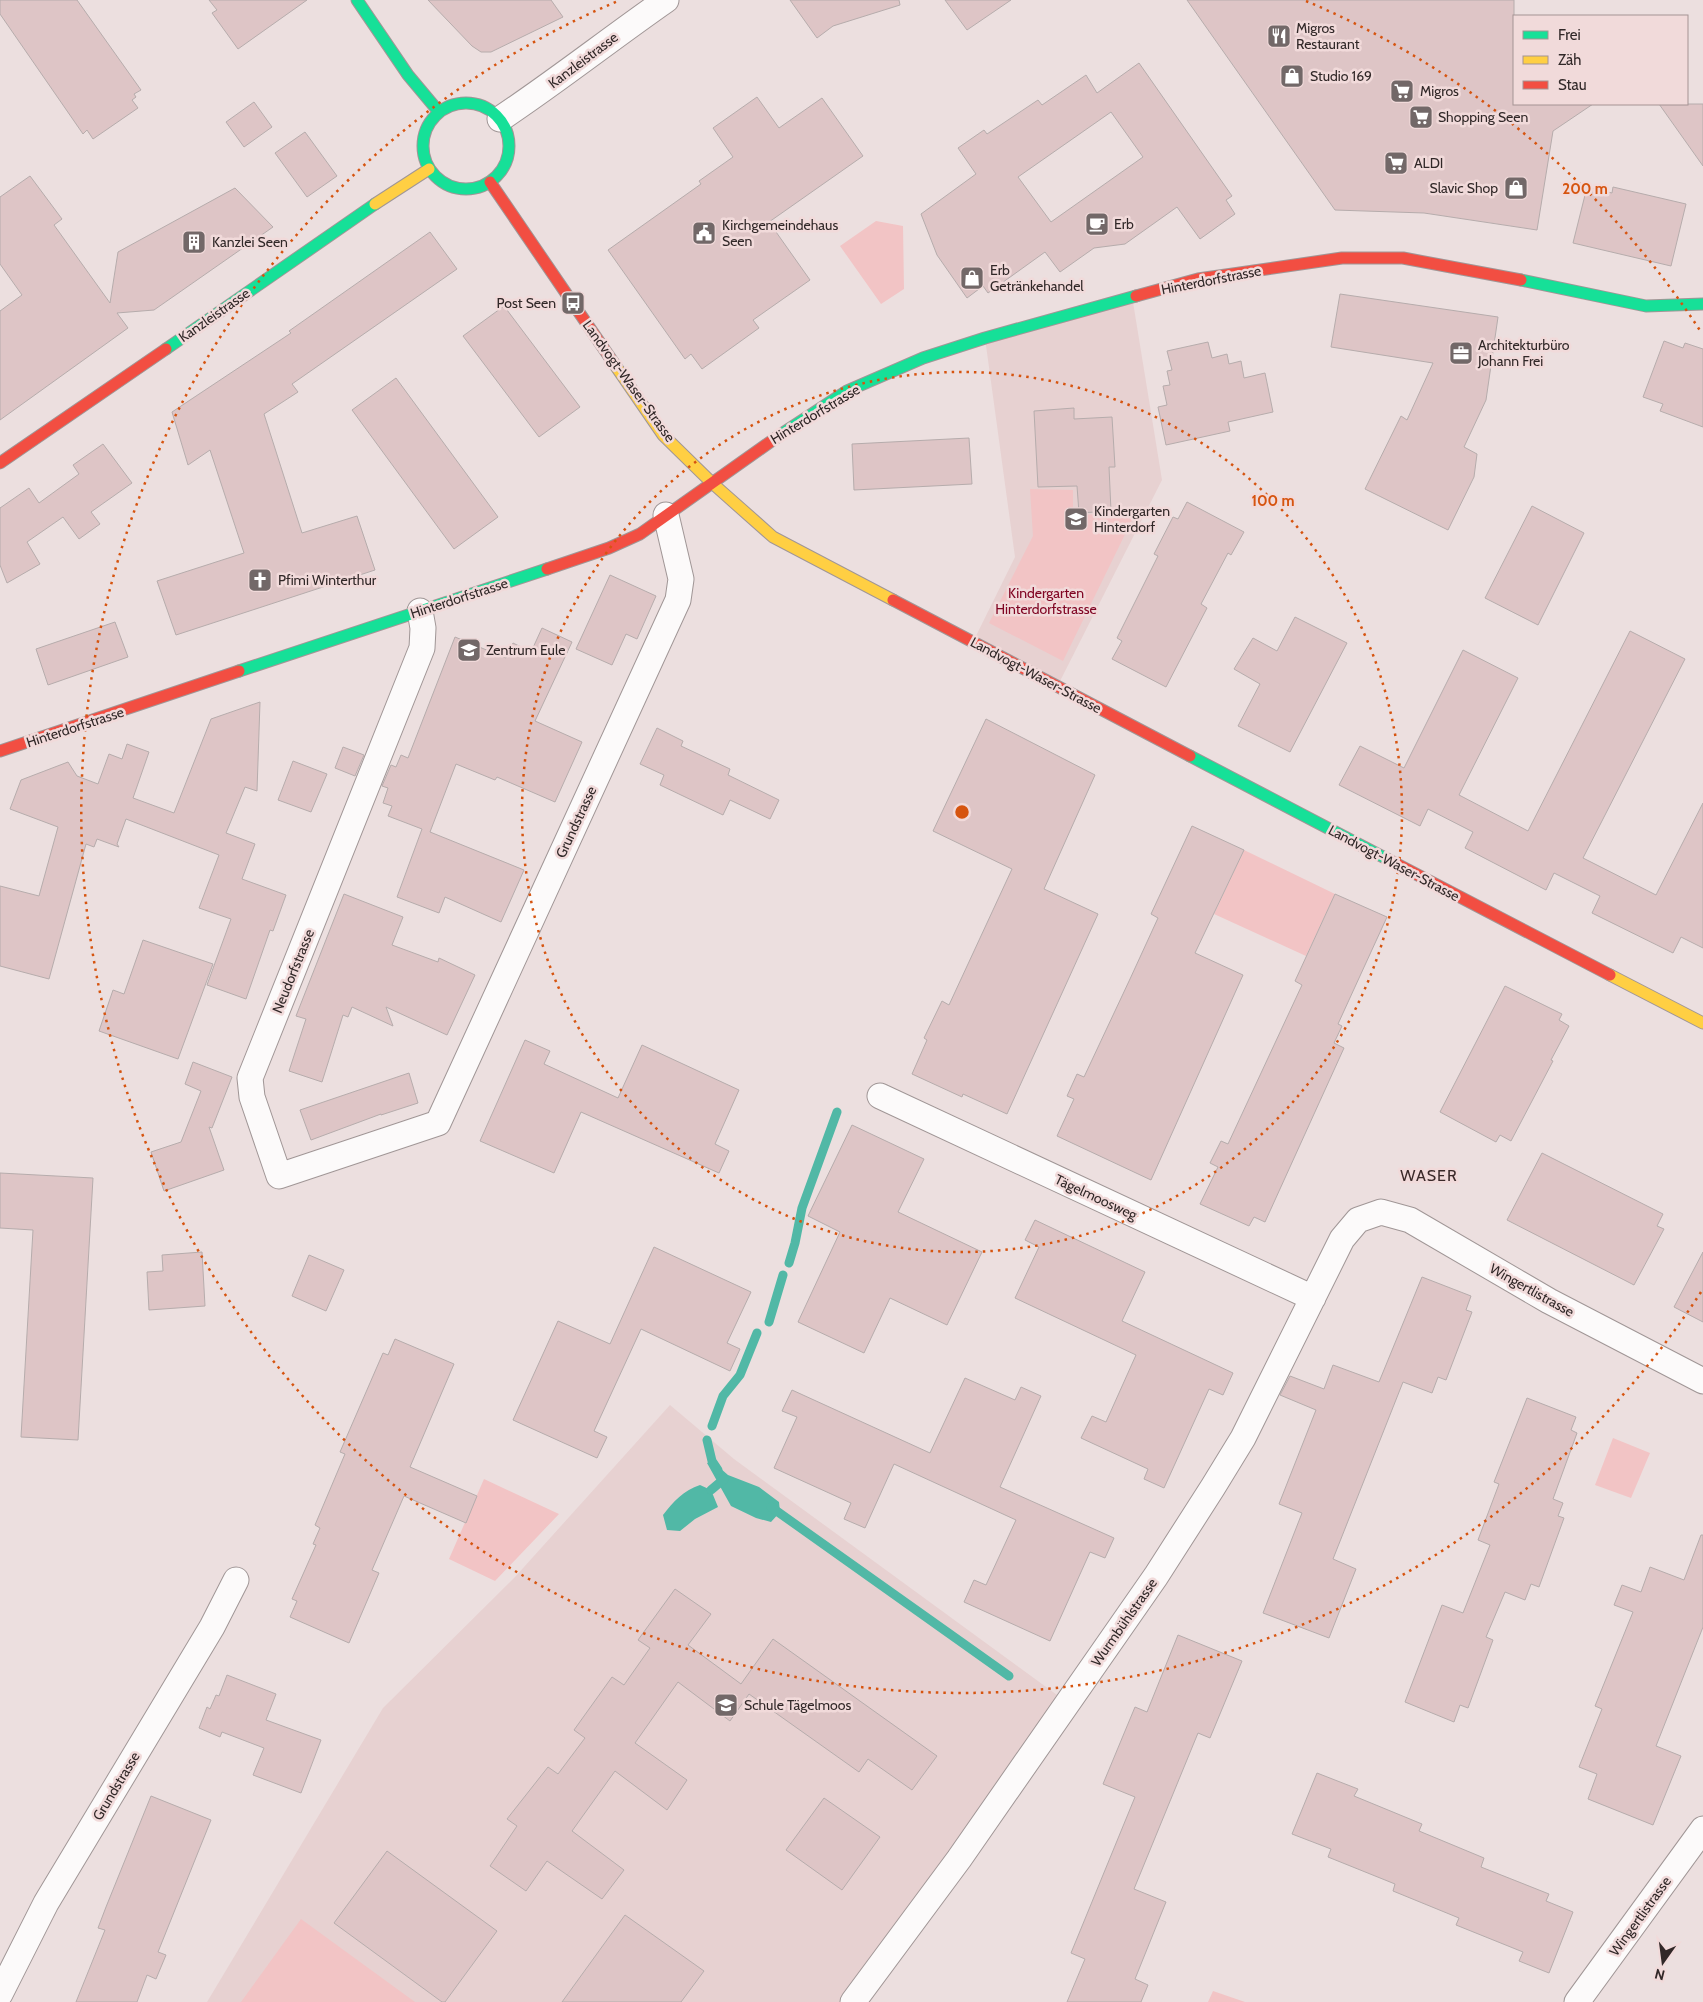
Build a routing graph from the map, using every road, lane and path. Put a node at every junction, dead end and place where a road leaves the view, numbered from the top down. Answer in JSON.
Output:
{"nodes":[{"id":1,"x":357,"y":0,"type":"edge"},
{"id":2,"x":666,"y":0,"type":"edge"},
{"id":3,"x":438,"y":112,"type":"junction"},
{"id":4,"x":500,"y":118,"type":"junction"},
{"id":5,"x":429,"y":169,"type":"junction"},
{"id":6,"x":490,"y":182,"type":"junction"},
{"id":7,"x":1703,"y":304,"type":"edge"},
{"id":8,"x":0,"y":463,"type":"edge"},
{"id":9,"x":711,"y":482,"type":"junction"},
{"id":10,"x":666,"y":515,"type":"junction"},
{"id":11,"x":420,"y":611,"type":"junction"},
{"id":12,"x":0,"y":751,"type":"edge"},
{"id":13,"x":1703,"y":1023,"type":"edge"},
{"id":14,"x":880,"y":1096,"type":"dead end"},
{"id":15,"x":438,"y":1123,"type":"joint"},
{"id":16,"x":1358,"y":1220,"type":"joint"},
{"id":17,"x":1312,"y":1298,"type":"junction"},
{"id":18,"x":1703,"y":1381,"type":"edge"},
{"id":19,"x":236,"y":1580,"type":"dead end"},
{"id":20,"x":1703,"y":1829,"type":"edge"},
{"id":21,"x":0,"y":1994,"type":"edge"},
{"id":22,"x":853,"y":2002,"type":"edge"},
{"id":23,"x":1577,"y":2002,"type":"edge"}],
"edges":[{"from":1,"to":3,"type":"street"},
{"from":2,"to":4,"type":"street","name":"Kanzleistrasse"},
{"from":3,"to":4,"type":"street"},
{"from":3,"to":5,"type":"street"},
{"from":4,"to":6,"type":"street"},
{"from":5,"to":6,"type":"street"},
{"from":5,"to":8,"type":"street","name":"Kanzleistrasse"},
{"from":6,"to":9,"type":"street","name":"Landvogt-Waser-Strasse"},
{"from":7,"to":9,"type":"street","name":"Hinterdorfstrasse"},
{"from":9,"to":10,"type":"street","name":"Hinterdorfstrasse"},
{"from":9,"to":13,"type":"street","name":"Landvogt-Waser-Strasse"},
{"from":10,"to":11,"type":"street","name":"Hinterdorfstrasse"},
{"from":10,"to":15,"type":"street","name":"Grundstrasse"},
{"from":11,"to":12,"type":"street","name":"Hinterdorfstrasse"},
{"from":11,"to":15,"type":"street","name":"Neudorfstrasse"},
{"from":14,"to":17,"type":"street","name":"Tägelmoosweg"},
{"from":16,"to":17,"type":"street","name":"Wurmbühlstrasse"},
{"from":16,"to":18,"type":"street","name":"Wingertlistrasse"},
{"from":17,"to":22,"type":"street","name":"Wurmbühlstrasse"},
{"from":19,"to":21,"type":"street","name":"Grundstrasse"},
{"from":20,"to":23,"type":"street","name":"Wingertlistrasse"}]}
